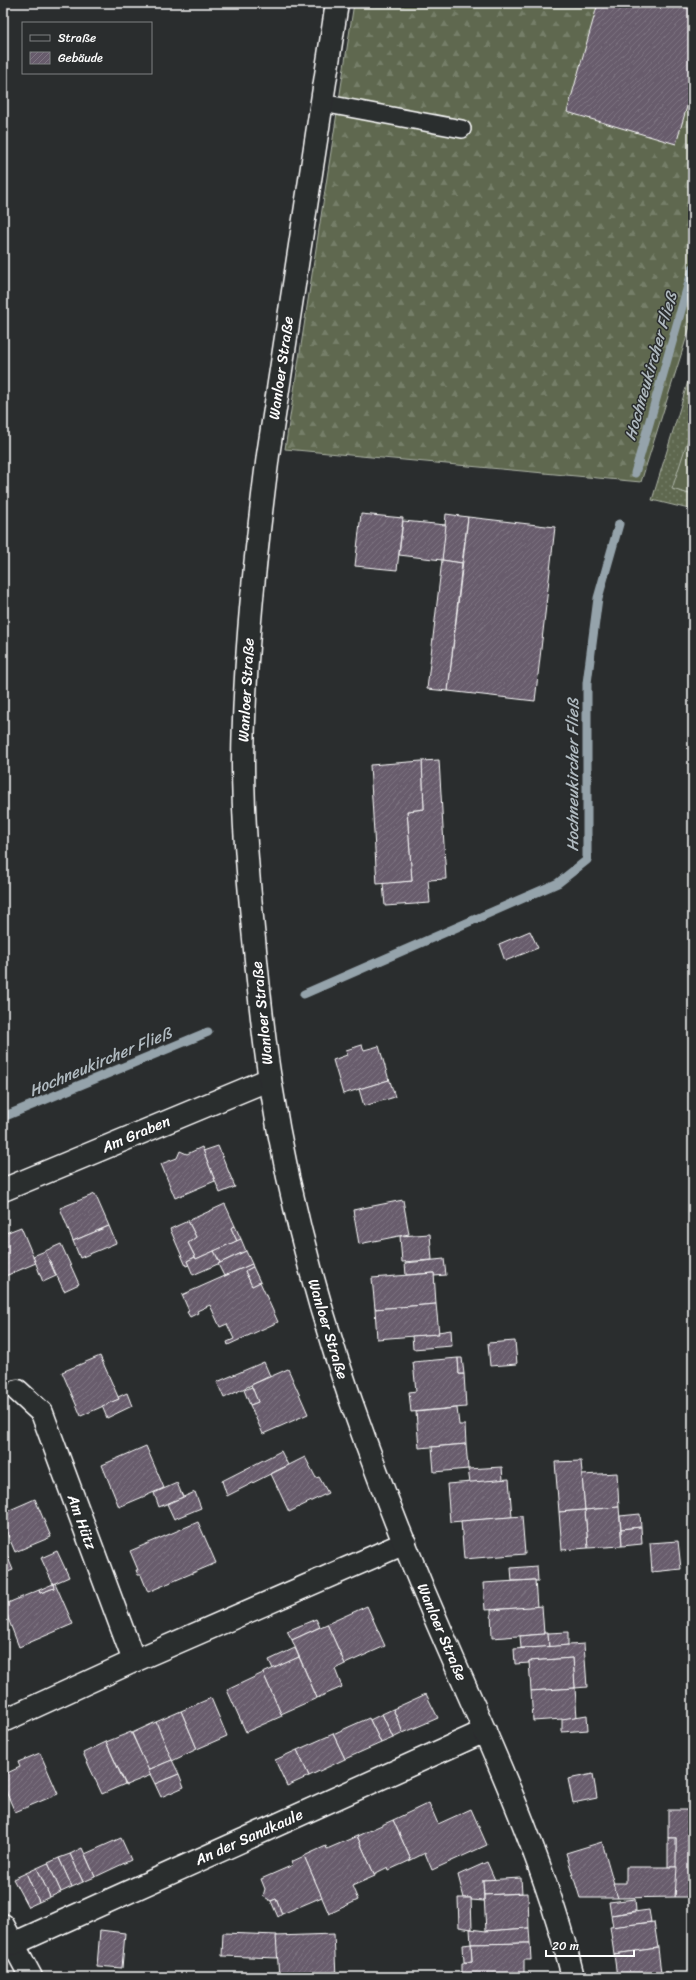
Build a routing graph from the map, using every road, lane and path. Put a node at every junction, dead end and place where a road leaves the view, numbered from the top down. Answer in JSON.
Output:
{"nodes":[{"id":1,"x":337,"y":3,"type":"edge"},
{"id":2,"x":322,"y":103,"type":"junction"},
{"id":3,"x":462,"y":129,"type":"dead end"},
{"id":4,"x":270,"y":1079,"type":"junction"},
{"id":5,"x":3,"y":1190,"type":"edge"},
{"id":6,"x":18,"y":1391,"type":"dead end"},
{"id":7,"x":405,"y":1543,"type":"junction"},
{"id":8,"x":134,"y":1661,"type":"junction"},
{"id":9,"x":3,"y":1722,"type":"edge"},
{"id":10,"x":486,"y":1731,"type":"junction"},
{"id":11,"x":3,"y":1924,"type":"edge"},
{"id":12,"x":13,"y":1944,"type":"junction"},
{"id":13,"x":31,"y":1977,"type":"edge"},
{"id":14,"x":573,"y":1977,"type":"edge"}],
"edges":[{"from":1,"to":2,"type":"street","name":"Wanloer Straße"},
{"from":2,"to":3,"type":"lane"},
{"from":2,"to":4,"type":"street","name":"Wanloer Straße"},
{"from":4,"to":5,"type":"street","name":"Am Graben"},
{"from":4,"to":7,"type":"street","name":"Wanloer Straße"},
{"from":6,"to":8,"type":"street","name":"Am Hütz"},
{"from":7,"to":8,"type":"street"},
{"from":7,"to":10,"type":"street","name":"Wanloer Straße"},
{"from":8,"to":9,"type":"street"},
{"from":10,"to":12,"type":"street","name":"An der Sandkaule"},
{"from":10,"to":14,"type":"street","name":"Wanloer Straße"},
{"from":11,"to":12,"type":"street"},
{"from":12,"to":13,"type":"street"}]}
